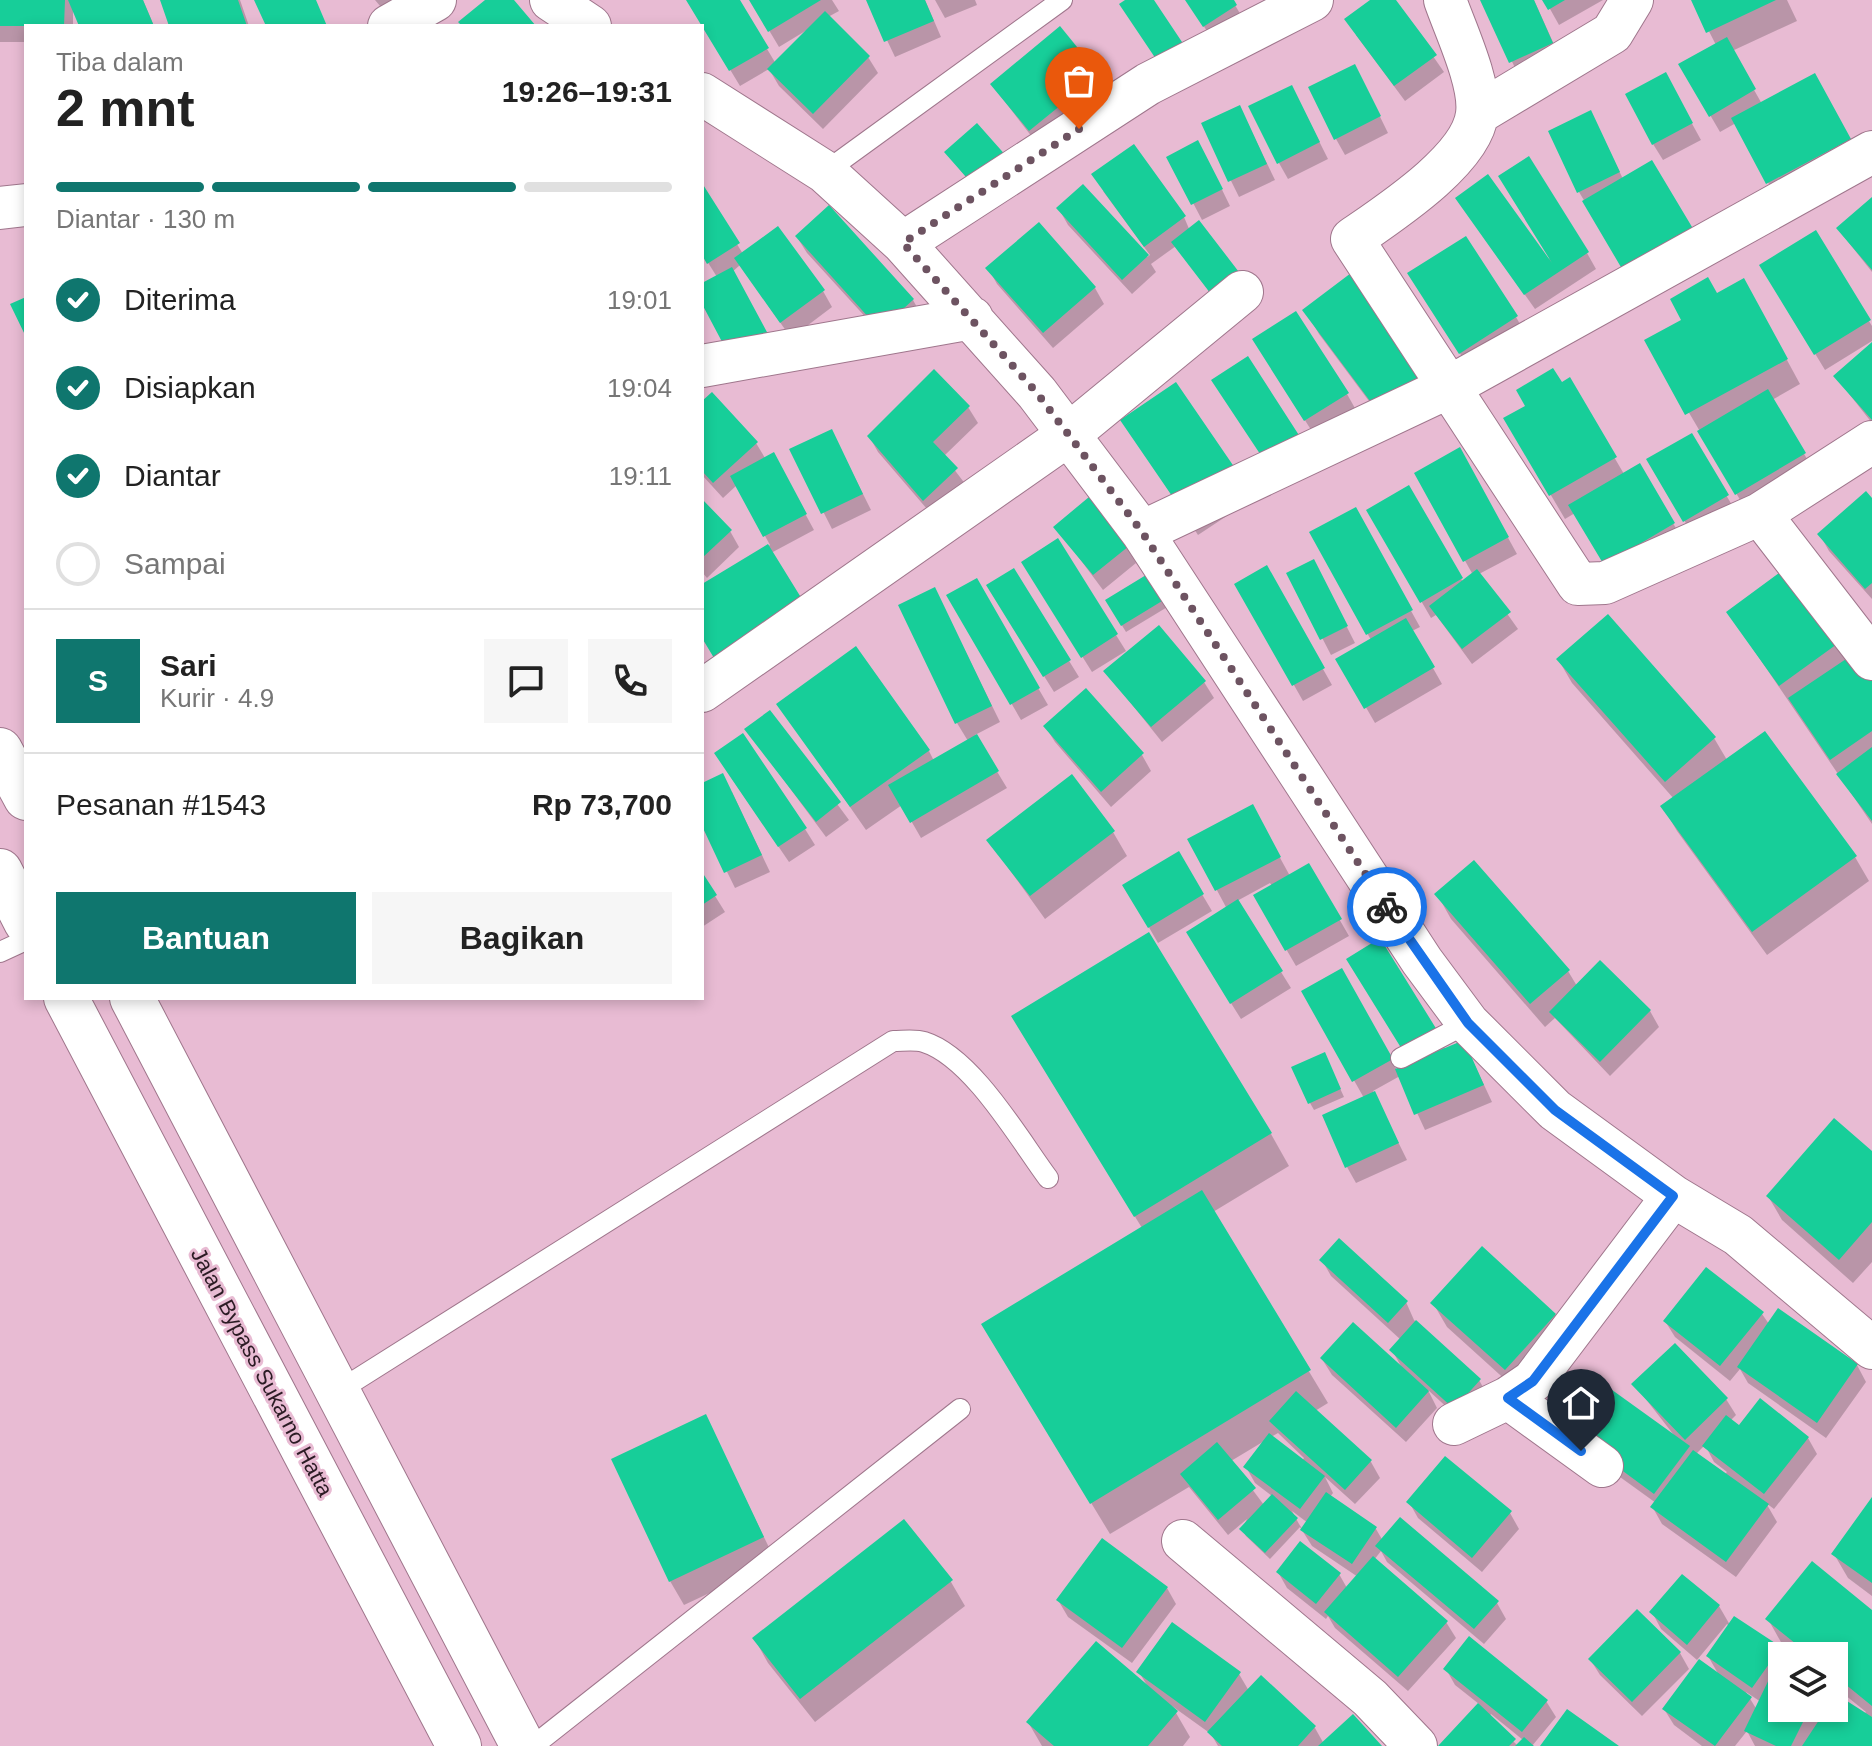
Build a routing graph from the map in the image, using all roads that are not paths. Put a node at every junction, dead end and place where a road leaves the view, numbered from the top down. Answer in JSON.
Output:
{"nodes":[{"id":1,"x":435,"y":0,"type":"edge"},
{"id":2,"x":551,"y":0,"type":"edge"},
{"id":3,"x":1062,"y":0,"type":"edge"},
{"id":4,"x":1312,"y":0,"type":"edge"},
{"id":5,"x":1445,"y":0,"type":"edge"},
{"id":6,"x":1632,"y":0,"type":"edge"},
{"id":7,"x":393,"y":24,"type":"edge"},
{"id":8,"x":587,"y":24,"type":"edge"},
{"id":9,"x":704,"y":95,"type":"edge"},
{"id":10,"x":1477,"y":114,"type":"junction"},
{"id":11,"x":1872,"y":152,"type":"edge"},
{"id":12,"x":825,"y":172,"type":"junction"},
{"id":13,"x":24,"y":205,"type":"edge"},
{"id":14,"x":0,"y":208,"type":"edge"},
{"id":15,"x":903,"y":243,"type":"junction"},
{"id":16,"x":1242,"y":292,"type":"dead end"},
{"id":17,"x":972,"y":318,"type":"junction"},
{"id":18,"x":704,"y":366,"type":"edge"},
{"id":19,"x":1449,"y":387,"type":"junction"},
{"id":20,"x":1068,"y":435,"type":"junction"},
{"id":21,"x":1872,"y":442,"type":"edge"},
{"id":22,"x":1760,"y":514,"type":"junction"},
{"id":23,"x":1142,"y":532,"type":"junction"},
{"id":24,"x":1872,"y":659,"type":"edge"},
{"id":25,"x":704,"y":690,"type":"edge"},
{"id":26,"x":0,"y":750,"type":"edge"},
{"id":27,"x":24,"y":794,"type":"edge"},
{"id":28,"x":0,"y":871,"type":"edge"},
{"id":29,"x":24,"y":918,"type":"edge"},
{"id":30,"x":24,"y":941,"type":"edge"},
{"id":31,"x":0,"y":952,"type":"edge"},
{"id":32,"x":67,"y":1000,"type":"edge"},
{"id":33,"x":133,"y":1000,"type":"edge"},
{"id":34,"x":1468,"y":1023,"type":"junction"},
{"id":35,"x":1401,"y":1058,"type":"dead end"},
{"id":36,"x":226,"y":1174,"type":"junction"},
{"id":37,"x":1048,"y":1178,"type":"dead end"},
{"id":38,"x":1673,"y":1196,"type":"junction"},
{"id":39,"x":172,"y":1200,"type":"junction"},
{"id":40,"x":280,"y":1277,"type":"junction"},
{"id":41,"x":227,"y":1306,"type":"junction"},
{"id":42,"x":1872,"y":1348,"type":"edge"},
{"id":43,"x":340,"y":1390,"type":"junction"},
{"id":44,"x":1508,"y":1398,"type":"junction"},
{"id":45,"x":960,"y":1409,"type":"dead end"},
{"id":46,"x":1454,"y":1424,"type":"dead end"},
{"id":47,"x":1602,"y":1466,"type":"dead end"},
{"id":48,"x":1183,"y":1541,"type":"dead end"},
{"id":49,"x":459,"y":1746,"type":"edge"},
{"id":50,"x":523,"y":1746,"type":"edge"},
{"id":51,"x":533,"y":1746,"type":"edge"},
{"id":52,"x":1416,"y":1746,"type":"edge"}],
"edges":[{"from":1,"to":7,"type":"street"},
{"from":2,"to":8,"type":"street"},
{"from":3,"to":12,"type":"lane"},
{"from":4,"to":15,"type":"street"},
{"from":5,"to":10,"type":"street"},
{"from":6,"to":10,"type":"street"},
{"from":9,"to":12,"type":"street"},
{"from":10,"to":19,"type":"street"},
{"from":11,"to":19,"type":"street"},
{"from":12,"to":15,"type":"street"},
{"from":13,"to":14,"type":"street"},
{"from":15,"to":17,"type":"street"},
{"from":16,"to":20,"type":"street"},
{"from":17,"to":18,"type":"street"},
{"from":17,"to":20,"type":"street"},
{"from":19,"to":22,"type":"street"},
{"from":19,"to":23,"type":"street"},
{"from":20,"to":23,"type":"street"},
{"from":20,"to":25,"type":"street"},
{"from":21,"to":22,"type":"street"},
{"from":22,"to":24,"type":"street"},
{"from":23,"to":34,"type":"street"},
{"from":26,"to":27,"type":"highway"},
{"from":28,"to":29,"type":"highway"},
{"from":30,"to":31,"type":"lane"},
{"from":32,"to":39,"type":"highway","name":"Jalan Bypass Sukarno Hatta"},
{"from":33,"to":36,"type":"highway"},
{"from":34,"to":35,"type":"lane"},
{"from":34,"to":38,"type":"street"},
{"from":36,"to":39,"type":"highway"},
{"from":36,"to":40,"type":"highway"},
{"from":37,"to":43,"type":"lane"},
{"from":38,"to":42,"type":"street"},
{"from":38,"to":44,"type":"street"},
{"from":39,"to":41,"type":"highway","name":"Jalan Bypass Sukarno Hatta"},
{"from":40,"to":41,"type":"highway"},
{"from":40,"to":43,"type":"highway"},
{"from":41,"to":49,"type":"highway","name":"Jalan Bypass Sukarno Hatta"},
{"from":43,"to":50,"type":"highway"},
{"from":44,"to":46,"type":"street"},
{"from":44,"to":47,"type":"street"},
{"from":45,"to":51,"type":"lane"},
{"from":48,"to":52,"type":"street"}]}
